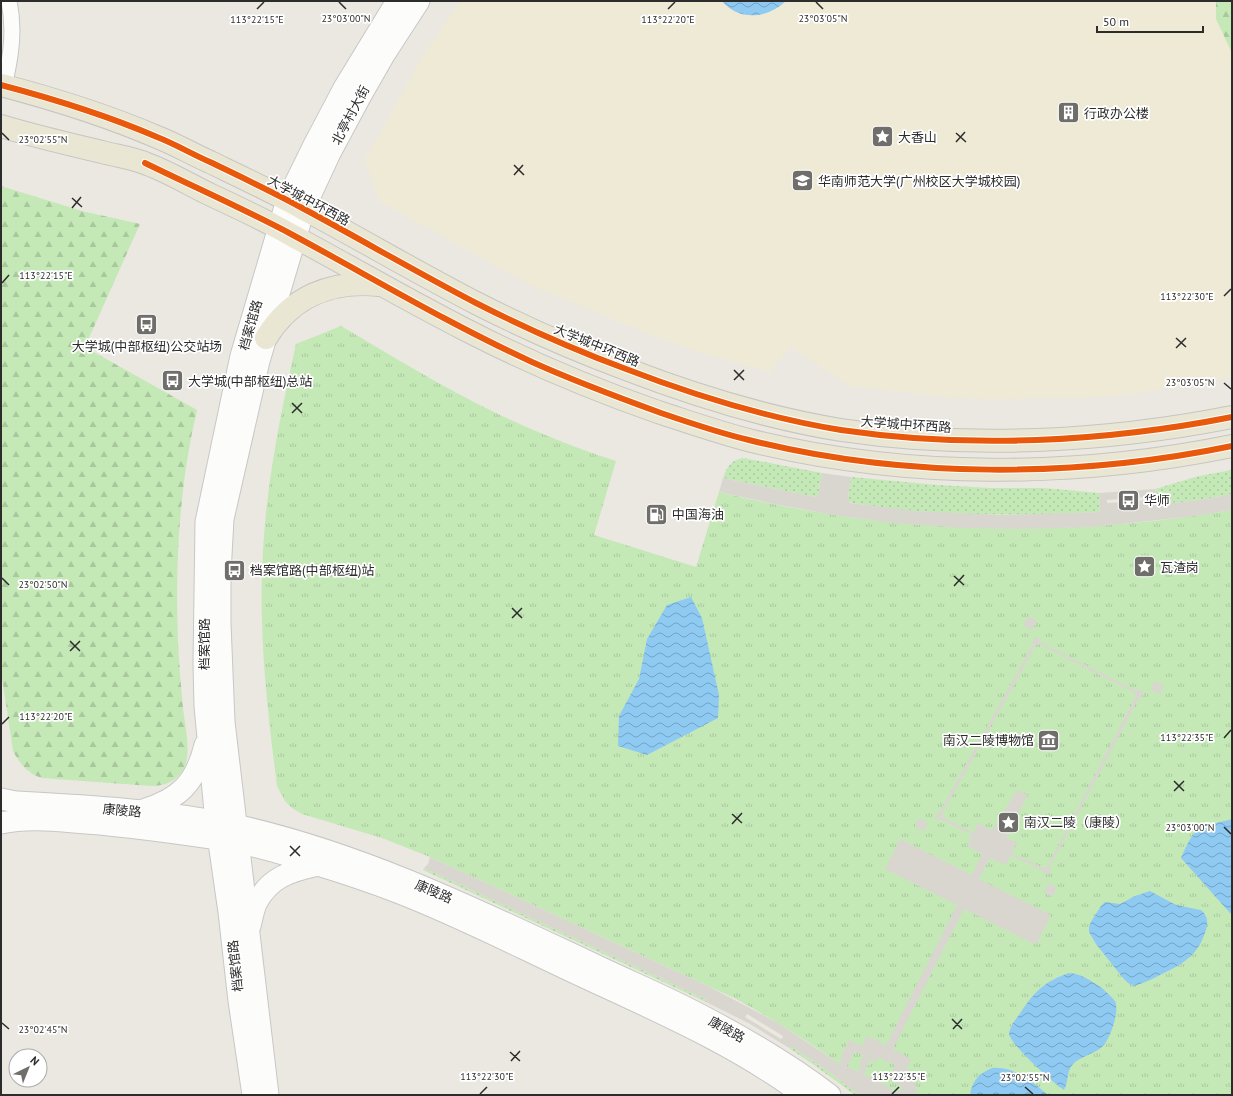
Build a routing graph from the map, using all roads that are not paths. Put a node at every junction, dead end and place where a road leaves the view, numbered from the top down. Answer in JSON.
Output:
{"nodes":[{"id":1,"x":9,"y":1,"type":"edge"},
{"id":2,"x":397,"y":1,"type":"edge"},
{"id":3,"x":419,"y":1,"type":"edge"},
{"id":4,"x":2,"y":86,"type":"edge"},
{"id":5,"x":1,"y":126,"type":"edge"},
{"id":6,"x":296,"y":204,"type":"junction"},
{"id":7,"x":287,"y":232,"type":"junction"},
{"id":8,"x":382,"y":285,"type":"junction"},
{"id":9,"x":266,"y":338,"type":"junction"},
{"id":10,"x":1232,"y":417,"type":"edge"},
{"id":11,"x":1232,"y":446,"type":"edge"},
{"id":12,"x":208,"y":734,"type":"junction"},
{"id":13,"x":1,"y":799,"type":"edge"},
{"id":14,"x":139,"y":811,"type":"junction"},
{"id":15,"x":1,"y":824,"type":"edge"},
{"id":16,"x":227,"y":832,"type":"junction"},
{"id":17,"x":318,"y":865,"type":"junction"},
{"id":18,"x":248,"y":932,"type":"junction"},
{"id":19,"x":253,"y":1095,"type":"edge"},
{"id":20,"x":268,"y":1095,"type":"edge"},
{"id":21,"x":803,"y":1095,"type":"edge"},
{"id":22,"x":830,"y":1095,"type":"edge"}],
"edges":[{"from":1,"to":4,"type":"street"},
{"from":2,"to":6,"type":"main road","name":"北亭村大街"},
{"from":3,"to":6,"type":"main road","name":"北亭村大街"},
{"from":4,"to":6,"type":"main road","name":"大学城中环西路"},
{"from":5,"to":7,"type":"main road"},
{"from":6,"to":7,"type":"main road","name":"北亭村大街"},
{"from":6,"to":10,"type":"main road","name":"大学城中环西路"},
{"from":7,"to":8,"type":"main road"},
{"from":7,"to":9,"type":"main road","name":"档案馆路"},
{"from":7,"to":12,"type":"main road","name":"档案馆路"},
{"from":8,"to":9,"type":"main road"},
{"from":8,"to":11,"type":"main road"},
{"from":9,"to":16,"type":"main road","name":"档案馆路"},
{"from":12,"to":14,"type":"main road"},
{"from":12,"to":16,"type":"main road","name":"档案馆路"},
{"from":13,"to":14,"type":"main road","name":"康陵路"},
{"from":14,"to":16,"type":"main road","name":"康陵路"},
{"from":15,"to":16,"type":"main road","name":"康陵路"},
{"from":16,"to":17,"type":"main road","name":"康陵路"},
{"from":16,"to":18,"type":"main road","name":"档案馆路"},
{"from":16,"to":19,"type":"main road","name":"档案馆路"},
{"from":16,"to":22,"type":"main road","name":"康陵路"},
{"from":17,"to":18,"type":"main road"},
{"from":17,"to":21,"type":"main road","name":"康陵路"},
{"from":18,"to":20,"type":"main road","name":"档案馆路"}]}
